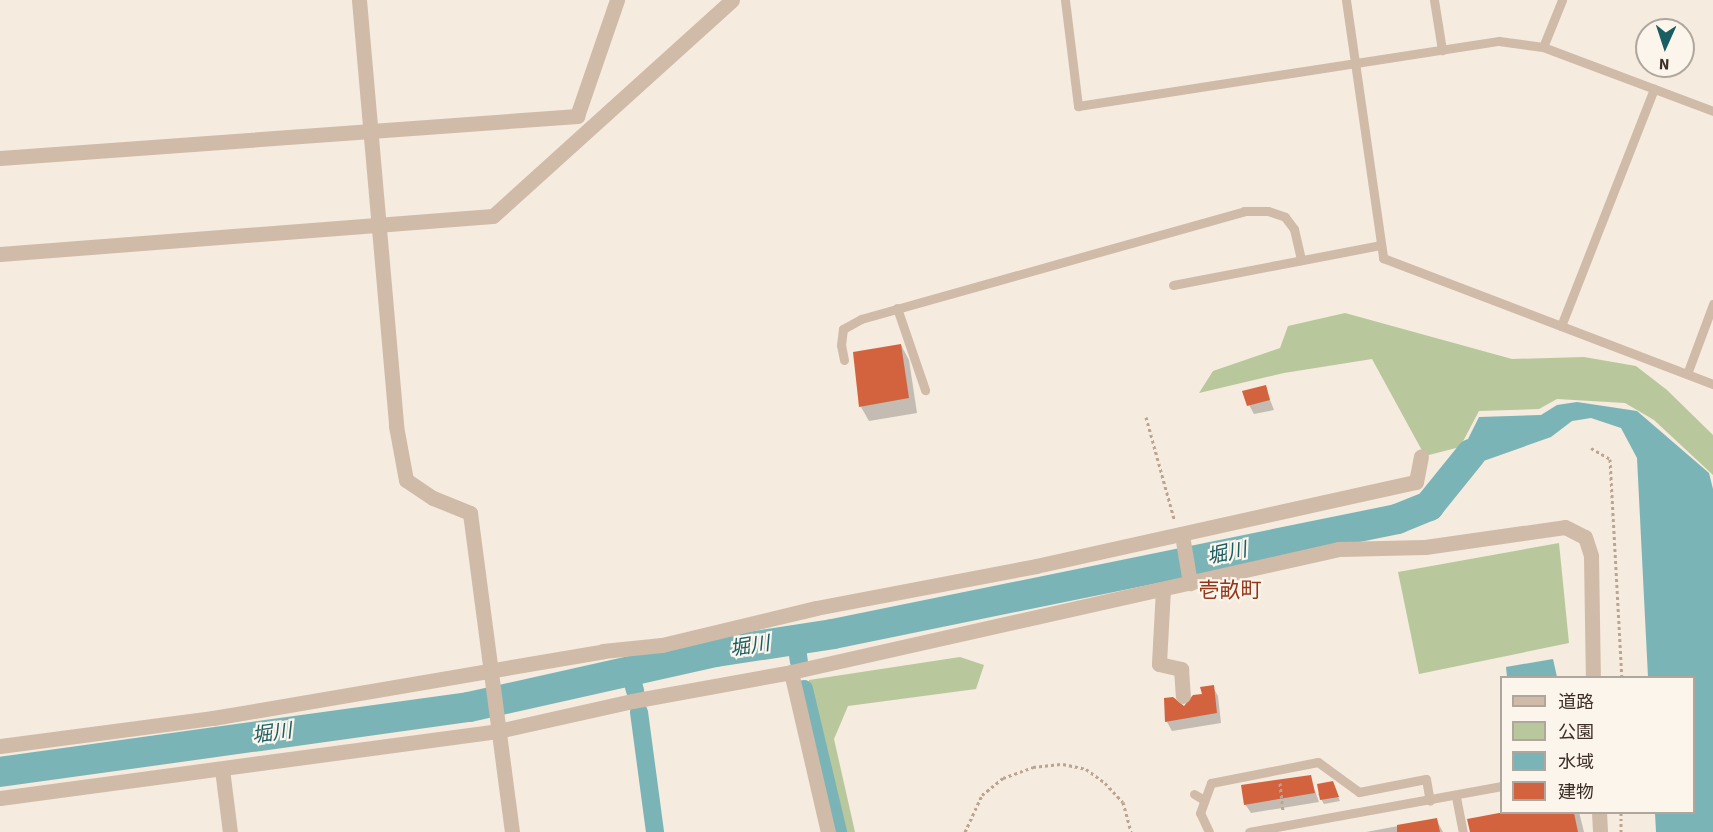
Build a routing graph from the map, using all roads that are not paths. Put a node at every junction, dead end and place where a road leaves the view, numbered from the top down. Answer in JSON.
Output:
{"nodes":[{"id":1,"x":359,"y":0,"type":"edge"},
{"id":2,"x":616,"y":0,"type":"edge"},
{"id":3,"x":732,"y":0,"type":"edge"},
{"id":4,"x":1065,"y":0,"type":"edge"},
{"id":5,"x":1346,"y":0,"type":"edge"},
{"id":6,"x":1434,"y":0,"type":"edge"},
{"id":7,"x":1562,"y":0,"type":"edge"},
{"id":8,"x":1543,"y":47,"type":"junction"},
{"id":9,"x":1442,"y":50,"type":"junction"},
{"id":10,"x":1356,"y":63,"type":"junction"},
{"id":11,"x":1654,"y":89,"type":"junction"},
{"id":12,"x":1713,"y":111,"type":"edge"},
{"id":13,"x":369,"y":129,"type":"junction"},
{"id":14,"x":0,"y":158,"type":"edge"},
{"id":15,"x":381,"y":227,"type":"junction"},
{"id":16,"x":1382,"y":245,"type":"junction"},
{"id":17,"x":0,"y":254,"type":"edge"},
{"id":18,"x":1300,"y":260,"type":"junction"},
{"id":19,"x":1173,"y":285,"type":"dead end"},
{"id":20,"x":1713,"y":304,"type":"edge"},
{"id":21,"x":897,"y":308,"type":"junction"},
{"id":22,"x":1561,"y":326,"type":"junction"},
{"id":23,"x":844,"y":360,"type":"dead end"},
{"id":24,"x":1688,"y":374,"type":"junction"},
{"id":25,"x":1713,"y":384,"type":"edge"},
{"id":26,"x":925,"y":390,"type":"dead end"},
{"id":27,"x":1421,"y":456,"type":"dead end"},
{"id":28,"x":1182,"y":535,"type":"junction"},
{"id":29,"x":1190,"y":583,"type":"junction"},
{"id":30,"x":1163,"y":589,"type":"junction"},
{"id":31,"x":791,"y":672,"type":"junction"},
{"id":32,"x":491,"y":673,"type":"junction"},
{"id":33,"x":1593,"y":676,"type":"edge"},
{"id":34,"x":1183,"y":696,"type":"dead end"},
{"id":35,"x":498,"y":731,"type":"junction"},
{"id":36,"x":0,"y":746,"type":"edge"},
{"id":37,"x":222,"y":769,"type":"junction"},
{"id":38,"x":1500,"y":786,"type":"edge"},
{"id":39,"x":1194,"y":794,"type":"dead end"},
{"id":40,"x":1456,"y":797,"type":"junction"},
{"id":41,"x":0,"y":798,"type":"edge"},
{"id":42,"x":1204,"y":800,"type":"junction"},
{"id":43,"x":1430,"y":801,"type":"junction"},
{"id":44,"x":1599,"y":814,"type":"edge"},
{"id":45,"x":230,"y":832,"type":"edge"},
{"id":46,"x":512,"y":832,"type":"edge"},
{"id":47,"x":828,"y":832,"type":"edge"},
{"id":48,"x":1209,"y":832,"type":"edge"},
{"id":49,"x":1249,"y":832,"type":"edge"},
{"id":50,"x":1463,"y":832,"type":"edge"},
{"id":51,"x":1600,"y":832,"type":"edge"}],
"edges":[{"from":1,"to":13,"type":"street"},
{"from":2,"to":13,"type":"street"},
{"from":3,"to":15,"type":"street"},
{"from":4,"to":10,"type":"lane"},
{"from":5,"to":10,"type":"lane"},
{"from":6,"to":9,"type":"lane"},
{"from":7,"to":8,"type":"lane"},
{"from":8,"to":9,"type":"lane"},
{"from":8,"to":11,"type":"lane"},
{"from":9,"to":10,"type":"lane"},
{"from":10,"to":16,"type":"lane"},
{"from":11,"to":12,"type":"lane"},
{"from":11,"to":22,"type":"lane"},
{"from":13,"to":14,"type":"street"},
{"from":13,"to":15,"type":"street"},
{"from":15,"to":17,"type":"street"},
{"from":15,"to":32,"type":"street"},
{"from":16,"to":18,"type":"lane"},
{"from":16,"to":22,"type":"lane"},
{"from":18,"to":19,"type":"lane"},
{"from":18,"to":21,"type":"lane"},
{"from":20,"to":24,"type":"lane"},
{"from":21,"to":23,"type":"lane"},
{"from":21,"to":26,"type":"lane"},
{"from":22,"to":24,"type":"lane"},
{"from":24,"to":25,"type":"lane"},
{"from":27,"to":28,"type":"street"},
{"from":28,"to":29,"type":"street"},
{"from":28,"to":32,"type":"street"},
{"from":29,"to":30,"type":"street"},
{"from":29,"to":33,"type":"street"},
{"from":30,"to":31,"type":"street"},
{"from":30,"to":34,"type":"street"},
{"from":31,"to":35,"type":"street"},
{"from":31,"to":47,"type":"street"},
{"from":32,"to":35,"type":"street"},
{"from":32,"to":36,"type":"street"},
{"from":35,"to":37,"type":"street"},
{"from":35,"to":46,"type":"street"},
{"from":37,"to":41,"type":"street"},
{"from":37,"to":45,"type":"street"},
{"from":38,"to":40,"type":"lane"},
{"from":39,"to":42,"type":"lane"},
{"from":40,"to":43,"type":"lane"},
{"from":40,"to":50,"type":"lane"},
{"from":42,"to":43,"type":"lane"},
{"from":42,"to":48,"type":"lane"},
{"from":43,"to":49,"type":"lane"},
{"from":44,"to":51,"type":"street"}]}
